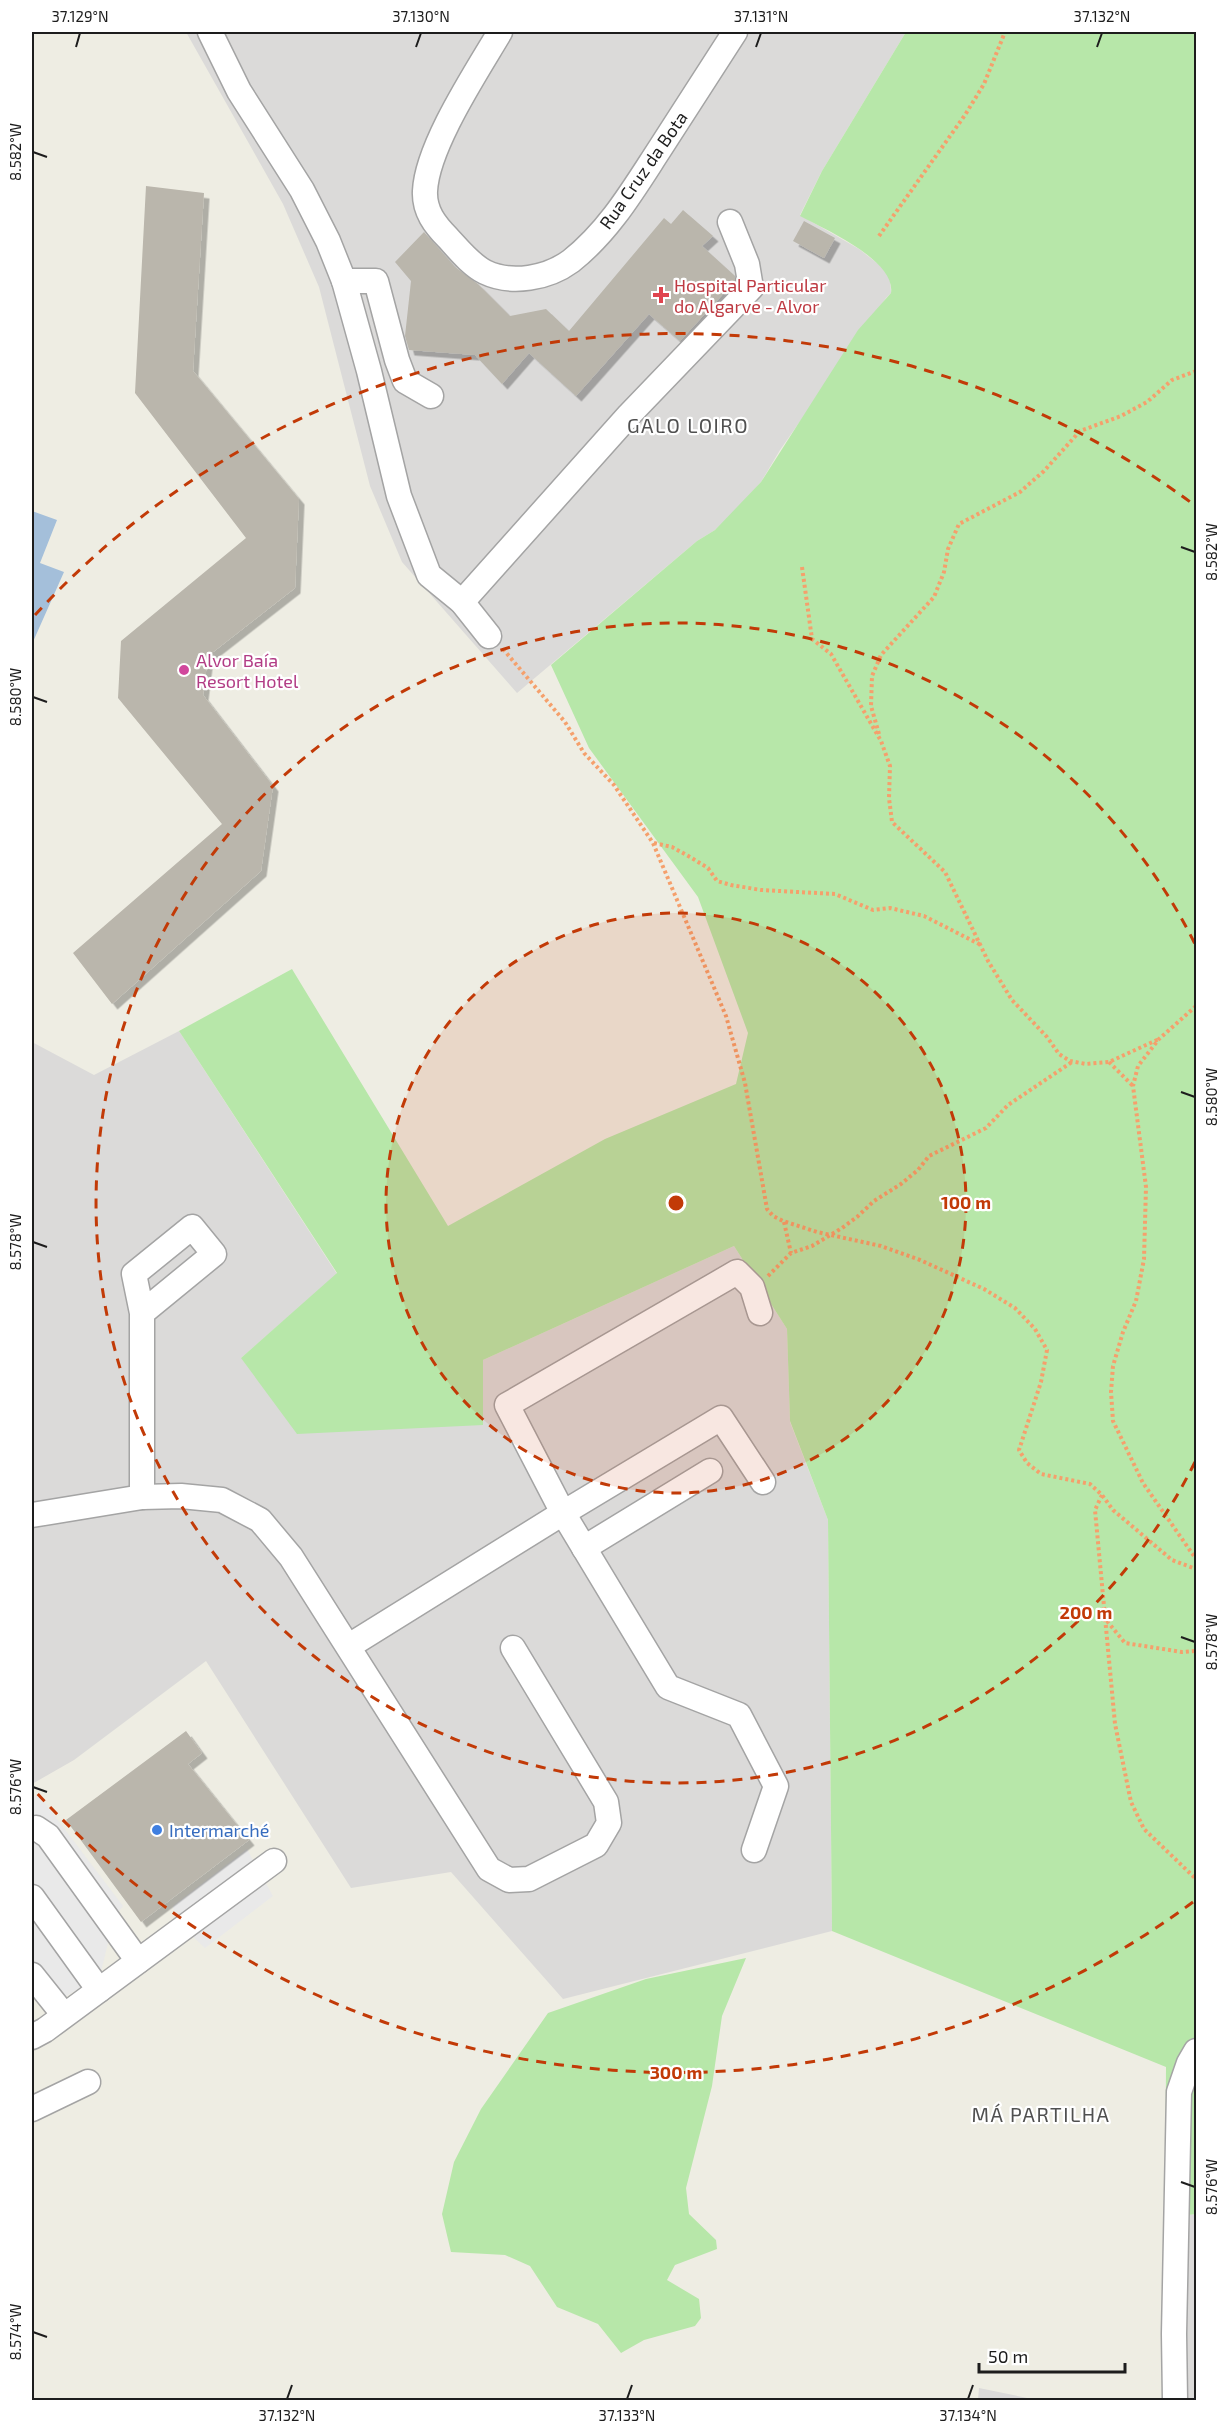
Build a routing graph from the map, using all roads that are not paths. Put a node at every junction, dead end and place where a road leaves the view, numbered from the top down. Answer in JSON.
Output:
{"nodes":[{"id":1,"x":210,"y":32,"type":"edge"},
{"id":2,"x":500,"y":32,"type":"edge"},
{"id":3,"x":735,"y":32,"type":"edge"},
{"id":4,"x":730,"y":222,"type":"dead end"},
{"id":5,"x":344,"y":281,"type":"junction"},
{"id":6,"x":430,"y":396,"type":"dead end"},
{"id":7,"x":462,"y":602,"type":"junction"},
{"id":8,"x":489,"y":636,"type":"road end"},
{"id":9,"x":142,"y":1312,"type":"dead end"},
{"id":10,"x":760,"y":1313,"type":"dead end"},
{"id":11,"x":710,"y":1471,"type":"dead end"},
{"id":12,"x":763,"y":1482,"type":"dead end"},
{"id":13,"x":142,"y":1497,"type":"junction"},
{"id":14,"x":563,"y":1513,"type":"junction"},
{"id":15,"x":32,"y":1515,"type":"edge"},
{"id":16,"x":584,"y":1548,"type":"junction"},
{"id":17,"x":349,"y":1646,"type":"junction"},
{"id":18,"x":513,"y":1648,"type":"dead end"},
{"id":19,"x":32,"y":1830,"type":"edge"},
{"id":20,"x":754,"y":1850,"type":"dead end"},
{"id":21,"x":274,"y":1861,"type":"dead end"},
{"id":22,"x":32,"y":1897,"type":"edge"},
{"id":23,"x":138,"y":1961,"type":"junction"},
{"id":24,"x":32,"y":1975,"type":"edge"},
{"id":25,"x":99,"y":1990,"type":"junction"},
{"id":26,"x":64,"y":2015,"type":"junction"},
{"id":27,"x":32,"y":2037,"type":"edge"},
{"id":28,"x":1197,"y":2051,"type":"edge"},
{"id":29,"x":88,"y":2082,"type":"dead end"},
{"id":30,"x":32,"y":2109,"type":"edge"},
{"id":31,"x":1175,"y":2400,"type":"edge"}],
"edges":[{"from":1,"to":5,"type":"street"},
{"from":2,"to":3,"type":"street","name":"Rua Cruz da Bota"},
{"from":4,"to":7,"type":"street"},
{"from":5,"to":6,"type":"street"},
{"from":5,"to":7,"type":"street"},
{"from":7,"to":8,"type":"street"},
{"from":9,"to":13,"type":"street"},
{"from":10,"to":14,"type":"street"},
{"from":11,"to":16,"type":"street"},
{"from":12,"to":14,"type":"street"},
{"from":13,"to":15,"type":"street"},
{"from":13,"to":17,"type":"street"},
{"from":14,"to":16,"type":"street"},
{"from":14,"to":17,"type":"street"},
{"from":16,"to":20,"type":"street"},
{"from":17,"to":18,"type":"street"},
{"from":19,"to":23,"type":"street"},
{"from":21,"to":23,"type":"street"},
{"from":22,"to":25,"type":"street"},
{"from":23,"to":25,"type":"street"},
{"from":24,"to":26,"type":"street"},
{"from":25,"to":26,"type":"street"},
{"from":26,"to":27,"type":"street"},
{"from":28,"to":31,"type":"street"},
{"from":29,"to":30,"type":"street"}]}
